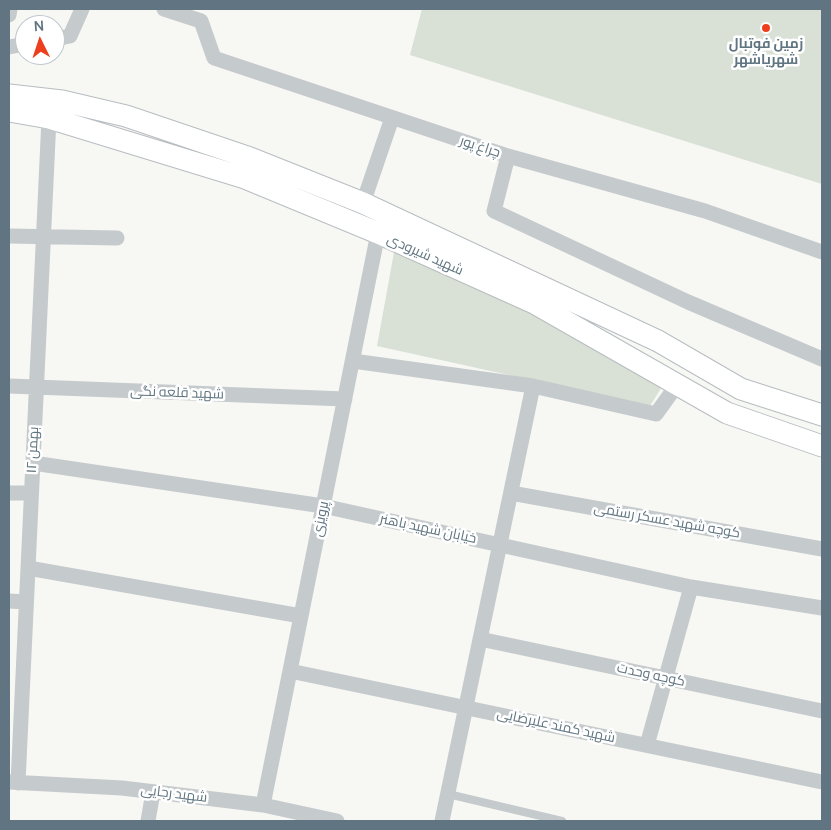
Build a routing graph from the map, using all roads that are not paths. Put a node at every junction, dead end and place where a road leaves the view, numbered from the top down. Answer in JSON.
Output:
{"nodes":[{"id":1,"x":10,"y":9,"type":"edge"},
{"id":2,"x":82,"y":9,"type":"edge"},
{"id":3,"x":164,"y":9,"type":"edge"},
{"id":4,"x":9,"y":15,"type":"edge"},
{"id":5,"x":65,"y":37,"type":"edge"},
{"id":6,"x":9,"y":95,"type":"edge"},
{"id":7,"x":9,"y":111,"type":"edge"},
{"id":8,"x":49,"y":118,"type":"junction"},
{"id":9,"x":392,"y":118,"type":"junction"},
{"id":10,"x":508,"y":156,"type":"junction"},
{"id":11,"x":363,"y":203,"type":"junction"},
{"id":12,"x":378,"y":234,"type":"junction"},
{"id":13,"x":9,"y":236,"type":"edge"},
{"id":14,"x":43,"y":238,"type":"junction"},
{"id":15,"x":117,"y":238,"type":"dead end"},
{"id":16,"x":822,"y":252,"type":"edge"},
{"id":17,"x":822,"y":359,"type":"edge"},
{"id":18,"x":353,"y":360,"type":"junction"},
{"id":19,"x":677,"y":385,"type":"junction"},
{"id":20,"x":9,"y":386,"type":"edge"},
{"id":21,"x":533,"y":386,"type":"junction"},
{"id":22,"x":36,"y":388,"type":"junction"},
{"id":23,"x":345,"y":399,"type":"junction"},
{"id":24,"x":822,"y":415,"type":"edge"},
{"id":25,"x":822,"y":446,"type":"edge"},
{"id":26,"x":32,"y":463,"type":"junction"},
{"id":27,"x":9,"y":493,"type":"edge"},
{"id":28,"x":31,"y":493,"type":"junction"},
{"id":29,"x":511,"y":493,"type":"junction"},
{"id":30,"x":323,"y":506,"type":"junction"},
{"id":31,"x":500,"y":545,"type":"junction"},
{"id":32,"x":822,"y":549,"type":"edge"},
{"id":33,"x":28,"y":568,"type":"junction"},
{"id":34,"x":691,"y":587,"type":"junction"},
{"id":35,"x":9,"y":601,"type":"edge"},
{"id":36,"x":26,"y":602,"type":"junction"},
{"id":37,"x":822,"y":608,"type":"edge"},
{"id":38,"x":301,"y":616,"type":"junction"},
{"id":39,"x":480,"y":640,"type":"junction"},
{"id":40,"x":290,"y":671,"type":"junction"},
{"id":41,"x":666,"y":678,"type":"junction"},
{"id":42,"x":15,"y":696,"type":"edge"},
{"id":43,"x":466,"y":707,"type":"junction"},
{"id":44,"x":822,"y":711,"type":"edge"},
{"id":45,"x":647,"y":745,"type":"junction"},
{"id":46,"x":13,"y":782,"type":"edge"},
{"id":47,"x":822,"y":782,"type":"edge"},
{"id":48,"x":153,"y":792,"type":"junction"},
{"id":49,"x":448,"y":794,"type":"junction"},
{"id":50,"x":263,"y":805,"type":"junction"},
{"id":51,"x":148,"y":821,"type":"edge"},
{"id":52,"x":337,"y":821,"type":"edge"},
{"id":53,"x":442,"y":821,"type":"edge"},
{"id":54,"x":562,"y":821,"type":"edge"}],
"edges":[{"from":1,"to":4,"type":"street"},
{"from":2,"to":5,"type":"street"},
{"from":3,"to":9,"type":"street","name":"چراغ پور"},
{"from":6,"to":11,"type":"main road","name":"شهید شیرودی"},
{"from":7,"to":8,"type":"main road","name":"شهید شیرودی"},
{"from":8,"to":12,"type":"main road","name":"شهید شیرودی"},
{"from":8,"to":14,"type":"street","name":"۱۲ بهمن"},
{"from":9,"to":10,"type":"street","name":"چراغ پور"},
{"from":9,"to":11,"type":"street"},
{"from":10,"to":16,"type":"street","name":"چراغ پور"},
{"from":10,"to":17,"type":"street"},
{"from":11,"to":24,"type":"main road","name":"شهید شیرودی"},
{"from":12,"to":18,"type":"street","name":"پرویزی"},
{"from":12,"to":19,"type":"main road","name":"شهید شیرودی"},
{"from":13,"to":14,"type":"street"},
{"from":14,"to":15,"type":"street"},
{"from":14,"to":22,"type":"street","name":"۱۲ بهمن"},
{"from":18,"to":21,"type":"street"},
{"from":18,"to":23,"type":"street","name":"پرویزی"},
{"from":19,"to":21,"type":"street"},
{"from":19,"to":25,"type":"main road","name":"شهید شیرودی"},
{"from":20,"to":22,"type":"street","name":"شهید قلعه نگی"},
{"from":21,"to":29,"type":"street"},
{"from":22,"to":23,"type":"street","name":"شهید قلعه نگی"},
{"from":22,"to":26,"type":"street","name":"۱۲ بهمن"},
{"from":23,"to":30,"type":"street","name":"پرویزی"},
{"from":26,"to":28,"type":"street","name":"۱۲ بهمن"},
{"from":26,"to":30,"type":"street","name":"خیابان شهید باهنر"},
{"from":27,"to":28,"type":"street"},
{"from":28,"to":33,"type":"street","name":"۱۲ بهمن"},
{"from":29,"to":31,"type":"street"},
{"from":29,"to":32,"type":"street","name":"کوچه شهید عسکر رستمی"},
{"from":30,"to":31,"type":"street","name":"خیابان شهید باهنر"},
{"from":30,"to":38,"type":"street","name":"پرویزی"},
{"from":31,"to":34,"type":"street","name":"خیابان شهید باهنر"},
{"from":31,"to":39,"type":"street"},
{"from":33,"to":36,"type":"street","name":"۱۲ بهمن"},
{"from":33,"to":38,"type":"street"},
{"from":34,"to":37,"type":"street","name":"خیابان شهید باهنر"},
{"from":34,"to":41,"type":"street"},
{"from":35,"to":36,"type":"street"},
{"from":36,"to":42,"type":"street","name":"۱۲ بهمن"},
{"from":38,"to":40,"type":"street","name":"پرویزی"},
{"from":39,"to":41,"type":"street","name":"کوچه وحدت"},
{"from":39,"to":43,"type":"street"},
{"from":40,"to":43,"type":"street","name":"شهید کمند علیرضایی"},
{"from":40,"to":50,"type":"street","name":"پرویزی"},
{"from":41,"to":44,"type":"street","name":"کوچه وحدت"},
{"from":41,"to":45,"type":"street"},
{"from":42,"to":46,"type":"street","name":"۱۲ بهمن"},
{"from":43,"to":45,"type":"street","name":"شهید کمند علیرضایی"},
{"from":43,"to":49,"type":"street"},
{"from":45,"to":47,"type":"street","name":"شهید کمند علیرضایی"},
{"from":46,"to":48,"type":"street","name":"شهید رجایی"},
{"from":48,"to":50,"type":"street","name":"شهید رجایی"},
{"from":48,"to":51,"type":"street"},
{"from":49,"to":53,"type":"street"},
{"from":49,"to":54,"type":"lane"},
{"from":50,"to":52,"type":"street","name":"شهید رجایی"}]}
